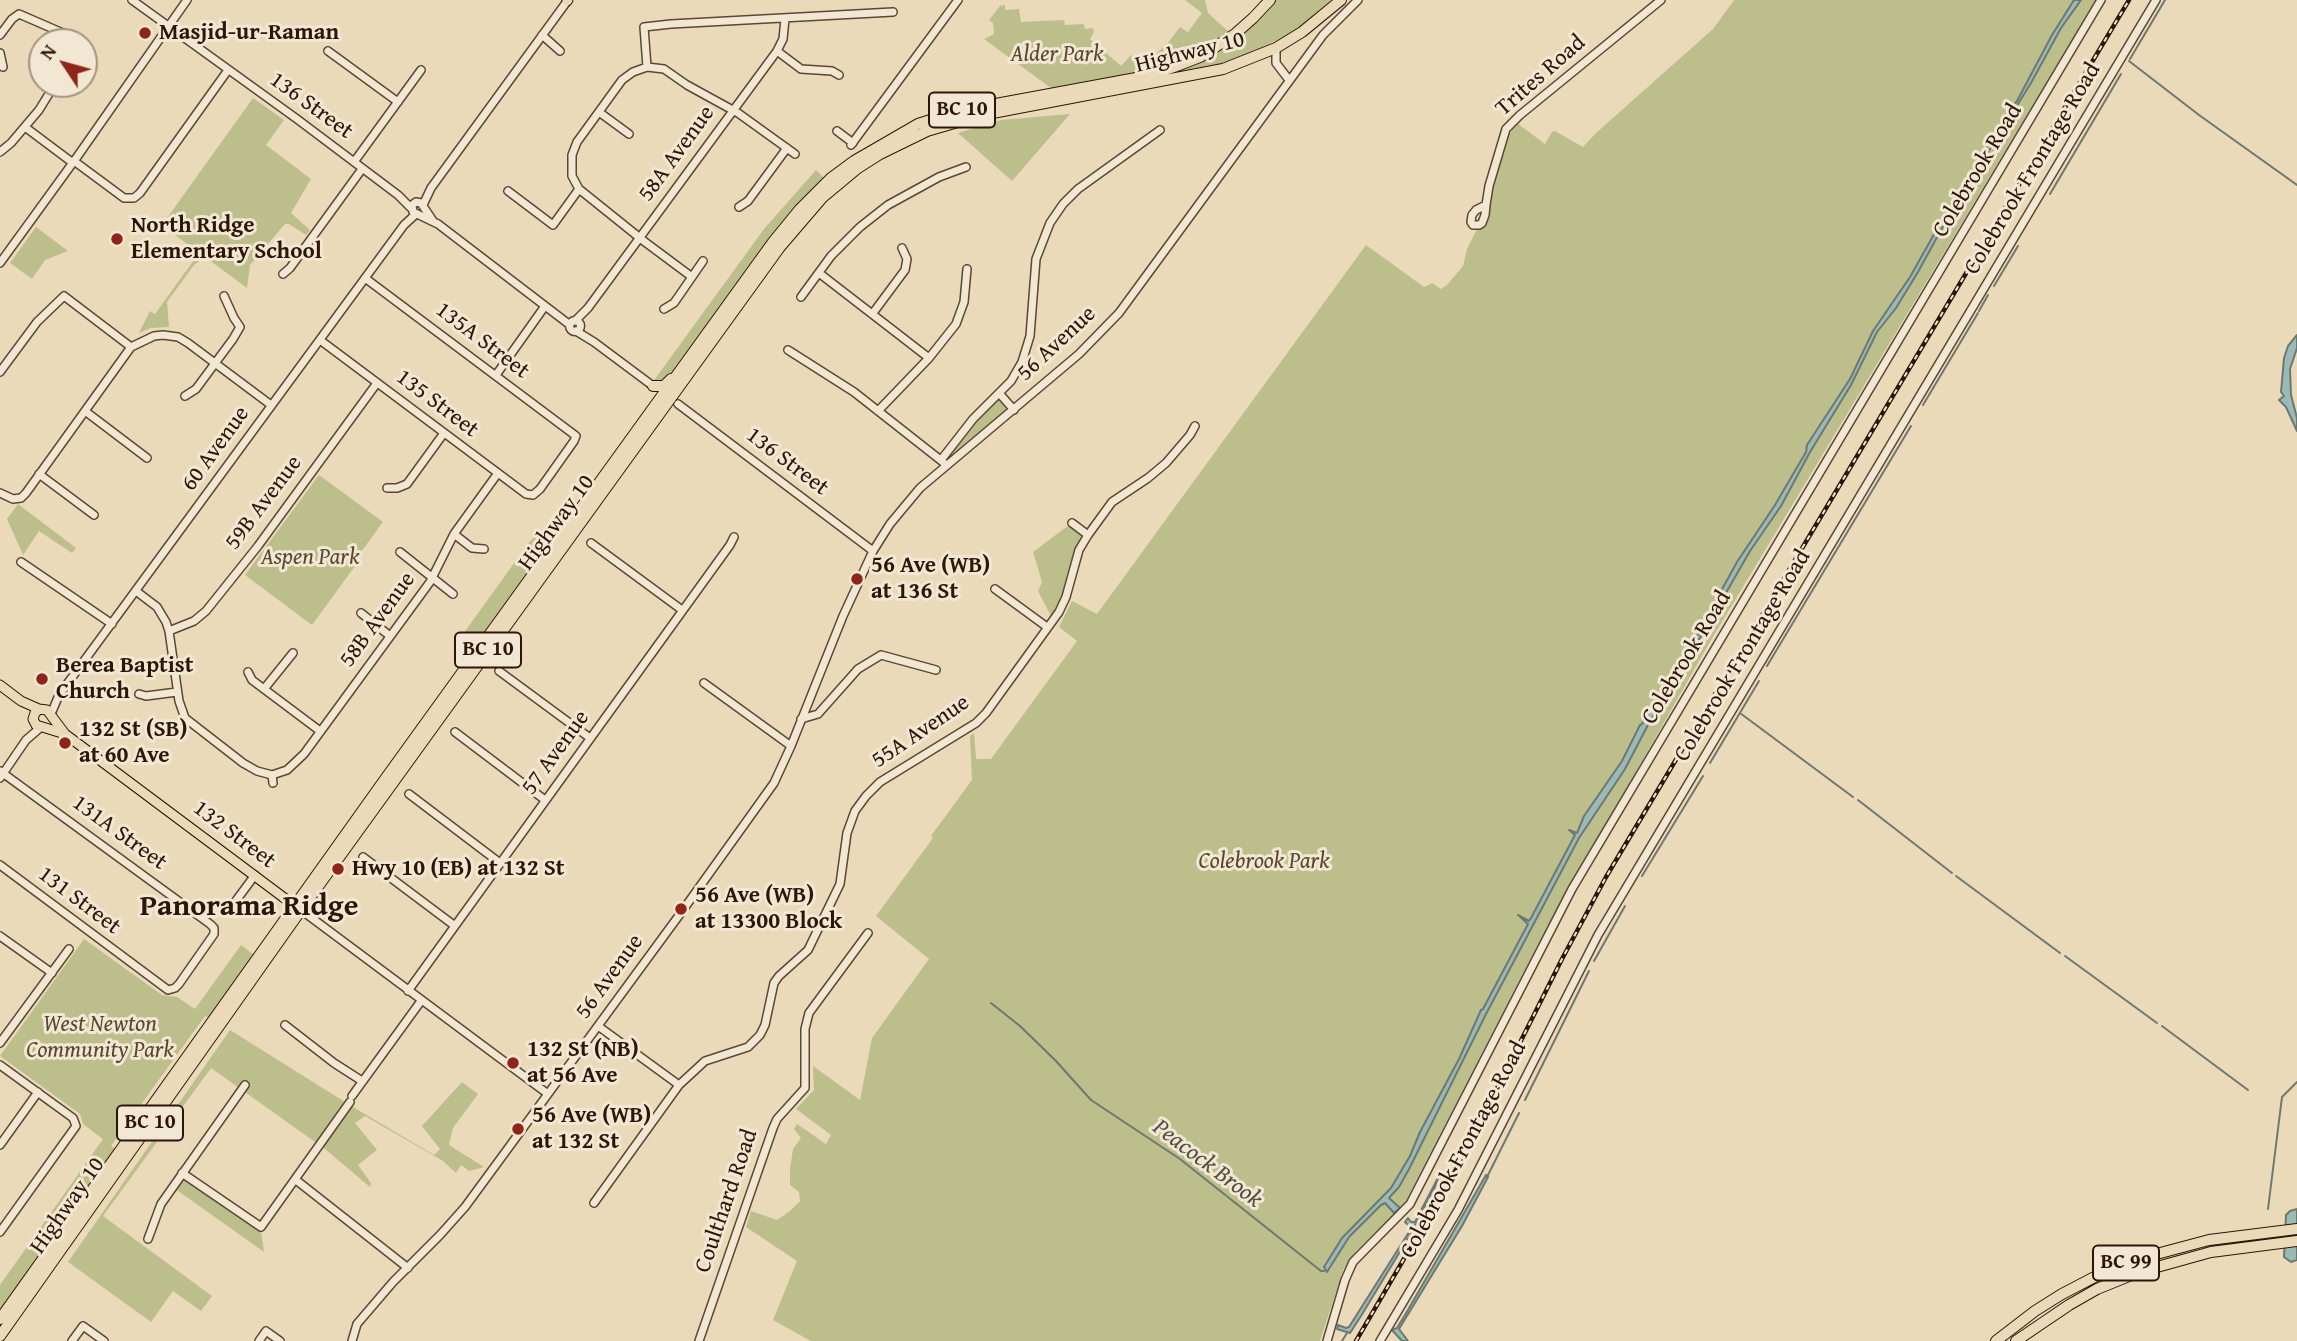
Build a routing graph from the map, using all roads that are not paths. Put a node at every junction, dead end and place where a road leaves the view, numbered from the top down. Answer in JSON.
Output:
{"nodes":[{"id":1,"x":132,"y":0,"type":"edge"},
{"id":2,"x":187,"y":0,"type":"edge"},
{"id":3,"x":568,"y":0,"type":"edge"},
{"id":4,"x":958,"y":0,"type":"edge"},
{"id":5,"x":1270,"y":0,"type":"edge"},
{"id":6,"x":1341,"y":0,"type":"edge"},
{"id":7,"x":1358,"y":0,"type":"edge"},
{"id":8,"x":1661,"y":0,"type":"edge"},
{"id":9,"x":2101,"y":0,"type":"edge"},
{"id":10,"x":2156,"y":0,"type":"edge"},
{"id":11,"x":893,"y":12,"type":"dead end"},
{"id":12,"x":785,"y":19,"type":"junction"},
{"id":13,"x":169,"y":26,"type":"junction"},
{"id":14,"x":48,"y":28,"type":"edge"},
{"id":15,"x":0,"y":35,"type":"edge"},
{"id":16,"x":542,"y":35,"type":"junction"},
{"id":17,"x":328,"y":51,"type":"dead end"},
{"id":18,"x":560,"y":51,"type":"dead end"},
{"id":19,"x":777,"y":51,"type":"junction"},
{"id":20,"x":0,"y":53,"type":"edge"},
{"id":21,"x":1276,"y":53,"type":"junction"},
{"id":22,"x":3,"y":67,"type":"dead end"},
{"id":23,"x":647,"y":67,"type":"junction"},
{"id":24,"x":228,"y":70,"type":"junction"},
{"id":25,"x":421,"y":70,"type":"dead end"},
{"id":26,"x":839,"y":75,"type":"dead end"},
{"id":27,"x":1289,"y":80,"type":"junction"},
{"id":28,"x":46,"y":98,"type":"edge"},
{"id":29,"x":398,"y":102,"type":"junction"},
{"id":30,"x":732,"y":110,"type":"junction"},
{"id":31,"x":599,"y":112,"type":"junction"},
{"id":32,"x":25,"y":127,"type":"junction"},
{"id":33,"x":1160,"y":130,"type":"dead end"},
{"id":34,"x":837,"y":131,"type":"dead end"},
{"id":35,"x":629,"y":134,"type":"dead end"},
{"id":36,"x":787,"y":148,"type":"junction"},
{"id":37,"x":0,"y":152,"type":"edge"},
{"id":38,"x":796,"y":154,"type":"dead end"},
{"id":39,"x":73,"y":162,"type":"junction"},
{"id":40,"x":354,"y":162,"type":"junction"},
{"id":41,"x":966,"y":167,"type":"dead end"},
{"id":42,"x":362,"y":169,"type":"junction"},
{"id":43,"x":579,"y":189,"type":"junction"},
{"id":44,"x":508,"y":191,"type":"dead end"},
{"id":45,"x":1486,"y":205,"type":"dead end"},
{"id":46,"x":738,"y":207,"type":"dead end"},
{"id":47,"x":416,"y":208,"type":"junction"},
{"id":48,"x":640,"y":238,"type":"junction"},
{"id":49,"x":902,"y":248,"type":"dead end"},
{"id":50,"x":702,"y":261,"type":"dead end"},
{"id":51,"x":0,"y":263,"type":"edge"},
{"id":52,"x":967,"y":269,"type":"dead end"},
{"id":53,"x":819,"y":273,"type":"junction"},
{"id":54,"x":283,"y":274,"type":"dead end"},
{"id":55,"x":692,"y":277,"type":"junction"},
{"id":56,"x":365,"y":278,"type":"junction"},
{"id":57,"x":224,"y":296,"type":"dead end"},
{"id":58,"x":801,"y":297,"type":"dead end"},
{"id":59,"x":545,"y":306,"type":"junction"},
{"id":60,"x":664,"y":309,"type":"dead end"},
{"id":61,"x":873,"y":313,"type":"junction"},
{"id":62,"x":715,"y":324,"type":"junction"},
{"id":63,"x":576,"y":325,"type":"junction"},
{"id":64,"x":320,"y":340,"type":"junction"},
{"id":65,"x":131,"y":347,"type":"junction"},
{"id":66,"x":788,"y":349,"type":"dead end"},
{"id":67,"x":929,"y":358,"type":"junction"},
{"id":68,"x":216,"y":363,"type":"junction"},
{"id":69,"x":0,"y":372,"type":"edge"},
{"id":70,"x":496,"y":374,"type":"junction"},
{"id":71,"x":377,"y":383,"type":"junction"},
{"id":72,"x":653,"y":386,"type":"junction"},
{"id":73,"x":676,"y":391,"type":"junction"},
{"id":74,"x":999,"y":393,"type":"junction"},
{"id":75,"x":185,"y":397,"type":"dead end"},
{"id":76,"x":658,"y":404,"type":"junction"},
{"id":77,"x":678,"y":404,"type":"junction"},
{"id":78,"x":271,"y":405,"type":"junction"},
{"id":79,"x":1014,"y":410,"type":"junction"},
{"id":80,"x":85,"y":411,"type":"junction"},
{"id":81,"x":878,"y":411,"type":"junction"},
{"id":82,"x":1195,"y":426,"type":"dead end"},
{"id":83,"x":443,"y":433,"type":"junction"},
{"id":84,"x":147,"y":458,"type":"dead end"},
{"id":85,"x":941,"y":460,"type":"junction"},
{"id":86,"x":623,"y":464,"type":"junction"},
{"id":87,"x":948,"y":465,"type":"junction"},
{"id":88,"x":498,"y":473,"type":"junction"},
{"id":89,"x":39,"y":474,"type":"junction"},
{"id":90,"x":387,"y":488,"type":"dead end"},
{"id":91,"x":0,"y":493,"type":"edge"},
{"id":92,"x":533,"y":495,"type":"joint"},
{"id":93,"x":94,"y":515,"type":"dead end"},
{"id":94,"x":1072,"y":523,"type":"dead end"},
{"id":95,"x":454,"y":534,"type":"junction"},
{"id":96,"x":1088,"y":535,"type":"junction"},
{"id":97,"x":734,"y":537,"type":"dead end"},
{"id":98,"x":591,"y":543,"type":"dead end"},
{"id":99,"x":484,"y":549,"type":"dead end"},
{"id":100,"x":873,"y":551,"type":"junction"},
{"id":101,"x":400,"y":552,"type":"dead end"},
{"id":102,"x":21,"y":562,"type":"dead end"},
{"id":103,"x":433,"y":577,"type":"junction"},
{"id":104,"x":995,"y":589,"type":"dead end"},
{"id":105,"x":136,"y":590,"type":"junction"},
{"id":106,"x":453,"y":594,"type":"dead end"},
{"id":107,"x":682,"y":610,"type":"junction"},
{"id":108,"x":361,"y":613,"type":"dead end"},
{"id":109,"x":111,"y":624,"type":"junction"},
{"id":110,"x":1047,"y":627,"type":"junction"},
{"id":111,"x":169,"y":631,"type":"junction"},
{"id":112,"x":390,"y":636,"type":"junction"},
{"id":113,"x":293,"y":653,"type":"dead end"},
{"id":114,"x":936,"y":670,"type":"dead end"},
{"id":115,"x":499,"y":671,"type":"dead end"},
{"id":116,"x":248,"y":672,"type":"dead end"},
{"id":117,"x":704,"y":683,"type":"dead end"},
{"id":118,"x":0,"y":685,"type":"edge"},
{"id":119,"x":264,"y":689,"type":"junction"},
{"id":120,"x":177,"y":692,"type":"junction"},
{"id":121,"x":139,"y":694,"type":"dead end"},
{"id":122,"x":20,"y":701,"type":"junction"},
{"id":123,"x":46,"y":712,"type":"junction"},
{"id":124,"x":801,"y":719,"type":"junction"},
{"id":125,"x":38,"y":723,"type":"junction"},
{"id":126,"x":320,"y":731,"type":"junction"},
{"id":127,"x":454,"y":732,"type":"dead end"},
{"id":128,"x":65,"y":734,"type":"junction"},
{"id":129,"x":590,"y":738,"type":"junction"},
{"id":130,"x":791,"y":746,"type":"junction"},
{"id":131,"x":1,"y":774,"type":"edge"},
{"id":132,"x":409,"y":794,"type":"dead end"},
{"id":133,"x":545,"y":800,"type":"junction"},
{"id":134,"x":363,"y":857,"type":"dead end"},
{"id":135,"x":500,"y":863,"type":"junction"},
{"id":136,"x":0,"y":865,"type":"edge"},
{"id":137,"x":255,"y":875,"type":"junction"},
{"id":138,"x":235,"y":902,"type":"dead end"},
{"id":139,"x":298,"y":908,"type":"junction"},
{"id":140,"x":455,"y":926,"type":"junction"},
{"id":141,"x":868,"y":933,"type":"dead end"},
{"id":142,"x":0,"y":936,"type":"edge"},
{"id":143,"x":69,"y":949,"type":"dead end"},
{"id":144,"x":52,"y":973,"type":"junction"},
{"id":145,"x":170,"y":990,"type":"joint"},
{"id":146,"x":408,"y":991,"type":"junction"},
{"id":147,"x":421,"y":1001,"type":"junction"},
{"id":148,"x":285,"y":1025,"type":"dead end"},
{"id":149,"x":598,"y":1026,"type":"junction"},
{"id":150,"x":0,"y":1043,"type":"edge"},
{"id":151,"x":0,"y":1065,"type":"edge"},
{"id":152,"x":362,"y":1082,"type":"junction"},
{"id":153,"x":246,"y":1085,"type":"dead end"},
{"id":154,"x":679,"y":1085,"type":"junction"},
{"id":155,"x":38,"y":1092,"type":"junction"},
{"id":156,"x":548,"y":1094,"type":"junction"},
{"id":157,"x":0,"y":1145,"type":"edge"},
{"id":158,"x":182,"y":1174,"type":"junction"},
{"id":159,"x":296,"y":1180,"type":"junction"},
{"id":160,"x":594,"y":1203,"type":"dead end"},
{"id":161,"x":2297,"y":1229,"type":"edge"},
{"id":162,"x":0,"y":1232,"type":"edge"},
{"id":163,"x":148,"y":1239,"type":"dead end"},
{"id":164,"x":2297,"y":1241,"type":"edge"},
{"id":165,"x":408,"y":1268,"type":"junction"},
{"id":166,"x":0,"y":1319,"type":"edge"},
{"id":167,"x":0,"y":1335,"type":"edge"},
{"id":168,"x":72,"y":1341,"type":"edge"},
{"id":169,"x":104,"y":1341,"type":"edge"},
{"id":170,"x":259,"y":1341,"type":"edge"},
{"id":171,"x":280,"y":1341,"type":"edge"},
{"id":172,"x":352,"y":1341,"type":"edge"},
{"id":173,"x":699,"y":1341,"type":"edge"},
{"id":174,"x":1326,"y":1341,"type":"edge"},
{"id":175,"x":1380,"y":1341,"type":"edge"},
{"id":176,"x":1996,"y":1341,"type":"edge"},
{"id":177,"x":2016,"y":1341,"type":"edge"}],
"edges":[{"from":1,"to":13,"type":"street","name":"136 Street"},
{"from":2,"to":13,"type":"street"},
{"from":3,"to":16,"type":"street","name":"60 Avenue"},
{"from":4,"to":34,"type":"street"},
{"from":5,"to":62,"type":"highway","name":"Highway 10","number":"BC 10"},
{"from":6,"to":21,"type":"highway","name":"Highway 10","number":"BC 10"},
{"from":7,"to":27,"type":"street","name":"56 Avenue"},
{"from":8,"to":45,"type":"street","name":"Trites Road"},
{"from":9,"to":174,"type":"street","name":"Colebrook Road"},
{"from":10,"to":175,"type":"street","name":"Colebrook Frontage Road"},
{"from":11,"to":12,"type":"street"},
{"from":12,"to":19,"type":"street","name":"58A Avenue"},
{"from":12,"to":23,"type":"street"},
{"from":13,"to":24,"type":"street","name":"136 Street"},
{"from":13,"to":39,"type":"street"},
{"from":14,"to":15,"type":"street"},
{"from":16,"to":18,"type":"street"},
{"from":16,"to":47,"type":"street","name":"60 Avenue"},
{"from":17,"to":29,"type":"street"},
{"from":19,"to":26,"type":"street"},
{"from":19,"to":30,"type":"street","name":"58A Avenue"},
{"from":20,"to":22,"type":"street"},
{"from":21,"to":27,"type":"street"},
{"from":21,"to":73,"type":"highway","name":"Highway 10","number":"BC 10"},
{"from":23,"to":30,"type":"street"},
{"from":23,"to":31,"type":"street"},
{"from":24,"to":39,"type":"street"},
{"from":24,"to":40,"type":"street","name":"136 Street"},
{"from":25,"to":29,"type":"street"},
{"from":27,"to":79,"type":"street","name":"56 Avenue"},
{"from":28,"to":32,"type":"street"},
{"from":29,"to":40,"type":"street"},
{"from":30,"to":36,"type":"street"},
{"from":30,"to":48,"type":"street","name":"58A Avenue"},
{"from":31,"to":35,"type":"street"},
{"from":31,"to":43,"type":"street"},
{"from":32,"to":37,"type":"street"},
{"from":32,"to":39,"type":"street"},
{"from":33,"to":74,"type":"street"},
{"from":36,"to":38,"type":"street"},
{"from":36,"to":46,"type":"street"},
{"from":39,"to":51,"type":"street"},
{"from":40,"to":42,"type":"street","name":"136 Street"},
{"from":41,"to":53,"type":"street"},
{"from":42,"to":47,"type":"street","name":"136 Street"},
{"from":42,"to":54,"type":"street"},
{"from":43,"to":44,"type":"street"},
{"from":43,"to":48,"type":"street"},
{"from":47,"to":56,"type":"street","name":"60 Avenue"},
{"from":47,"to":59,"type":"street","name":"136 Street"},
{"from":48,"to":55,"type":"street"},
{"from":48,"to":63,"type":"street","name":"58A Avenue"},
{"from":49,"to":61,"type":"street"},
{"from":50,"to":55,"type":"street"},
{"from":52,"to":67,"type":"street"},
{"from":53,"to":58,"type":"street"},
{"from":53,"to":61,"type":"street"},
{"from":55,"to":60,"type":"street"},
{"from":56,"to":64,"type":"street","name":"60 Avenue"},
{"from":56,"to":70,"type":"street","name":"135A Street"},
{"from":57,"to":68,"type":"street"},
{"from":59,"to":63,"type":"street","name":"136 Street"},
{"from":59,"to":70,"type":"street"},
{"from":61,"to":67,"type":"street"},
{"from":62,"to":72,"type":"highway"},
{"from":62,"to":76,"type":"highway","name":"Highway 10","number":"BC 10"},
{"from":63,"to":72,"type":"street","name":"136 Street"},
{"from":64,"to":71,"type":"street","name":"135 Street"},
{"from":64,"to":78,"type":"street","name":"60 Avenue"},
{"from":65,"to":68,"type":"street"},
{"from":65,"to":69,"type":"street"},
{"from":65,"to":80,"type":"street"},
{"from":66,"to":81,"type":"street"},
{"from":67,"to":81,"type":"street"},
{"from":68,"to":75,"type":"street"},
{"from":68,"to":78,"type":"street"},
{"from":70,"to":92,"type":"street","name":"135A Street"},
{"from":71,"to":83,"type":"street","name":"135 Street"},
{"from":71,"to":111,"type":"street","name":"59B Avenue"},
{"from":72,"to":76,"type":"highway"},
{"from":73,"to":77,"type":"highway"},
{"from":73,"to":86,"type":"highway","name":"Highway 10","number":"BC 10"},
{"from":74,"to":79,"type":"street"},
{"from":74,"to":85,"type":"street"},
{"from":76,"to":139,"type":"highway","name":"Highway 10","number":"BC 10"},
{"from":77,"to":86,"type":"highway"},
{"from":77,"to":100,"type":"street","name":"136 Street"},
{"from":78,"to":105,"type":"street","name":"60 Avenue"},
{"from":79,"to":87,"type":"street","name":"56 Avenue"},
{"from":80,"to":84,"type":"street"},
{"from":80,"to":89,"type":"street"},
{"from":81,"to":85,"type":"street"},
{"from":82,"to":96,"type":"street","name":"55A Avenue"},
{"from":83,"to":88,"type":"street","name":"135 Street"},
{"from":83,"to":90,"type":"street"},
{"from":85,"to":87,"type":"street"},
{"from":86,"to":139,"type":"highway","name":"Highway 10","number":"BC 10"},
{"from":87,"to":100,"type":"street","name":"56 Avenue"},
{"from":88,"to":92,"type":"street","name":"135 Street"},
{"from":88,"to":95,"type":"street","name":"58B Avenue"},
{"from":89,"to":91,"type":"street"},
{"from":89,"to":93,"type":"street"},
{"from":94,"to":96,"type":"street"},
{"from":95,"to":99,"type":"street"},
{"from":95,"to":103,"type":"street","name":"58B Avenue"},
{"from":96,"to":110,"type":"street","name":"55A Avenue"},
{"from":97,"to":107,"type":"street","name":"57 Avenue"},
{"from":98,"to":107,"type":"street"},
{"from":100,"to":124,"type":"street","name":"56 Avenue"},
{"from":101,"to":103,"type":"street"},
{"from":102,"to":109,"type":"street"},
{"from":103,"to":106,"type":"street"},
{"from":103,"to":112,"type":"street","name":"58B Avenue"},
{"from":104,"to":110,"type":"street"},
{"from":105,"to":109,"type":"street","name":"60 Avenue"},
{"from":105,"to":111,"type":"street"},
{"from":107,"to":129,"type":"street","name":"57 Avenue"},
{"from":108,"to":112,"type":"street"},
{"from":109,"to":123,"type":"street","name":"60 Avenue"},
{"from":110,"to":154,"type":"street","name":"55A Avenue"},
{"from":111,"to":120,"type":"street"},
{"from":112,"to":126,"type":"street","name":"58B Avenue"},
{"from":113,"to":119,"type":"street"},
{"from":114,"to":124,"type":"street"},
{"from":115,"to":129,"type":"street"},
{"from":116,"to":119,"type":"street"},
{"from":117,"to":130,"type":"street"},
{"from":118,"to":122,"type":"main road","name":"132 Street"},
{"from":119,"to":126,"type":"street"},
{"from":120,"to":121,"type":"street"},
{"from":120,"to":126,"type":"street","name":"58B Avenue"},
{"from":122,"to":123,"type":"main road","name":"132 Street"},
{"from":122,"to":125,"type":"main road","name":"132 Street"},
{"from":123,"to":125,"type":"main road"},
{"from":123,"to":125,"type":"main road"},
{"from":123,"to":128,"type":"main road","name":"132 Street"},
{"from":124,"to":130,"type":"street","name":"56 Avenue"},
{"from":125,"to":128,"type":"main road","name":"132 Street"},
{"from":125,"to":131,"type":"street"},
{"from":127,"to":133,"type":"street"},
{"from":128,"to":137,"type":"main road","name":"132 Street"},
{"from":129,"to":133,"type":"street","name":"57 Avenue"},
{"from":130,"to":149,"type":"street","name":"56 Avenue"},
{"from":131,"to":145,"type":"street","name":"131A Street"},
{"from":132,"to":135,"type":"street"},
{"from":133,"to":135,"type":"street","name":"57 Avenue"},
{"from":134,"to":140,"type":"street"},
{"from":135,"to":140,"type":"street","name":"57 Avenue"},
{"from":136,"to":145,"type":"street","name":"131 Street"},
{"from":137,"to":138,"type":"street"},
{"from":137,"to":139,"type":"main road","name":"132 Street"},
{"from":139,"to":146,"type":"street","name":"132 Street"},
{"from":139,"to":166,"type":"highway","name":"Highway 10","number":"BC 10"},
{"from":139,"to":167,"type":"highway","name":"Highway 10","number":"BC 10"},
{"from":140,"to":146,"type":"street","name":"57 Avenue"},
{"from":141,"to":173,"type":"street","name":"Coulthard Road"},
{"from":142,"to":144,"type":"street"},
{"from":143,"to":144,"type":"street"},
{"from":144,"to":150,"type":"street"},
{"from":146,"to":147,"type":"street","name":"132 Street"},
{"from":147,"to":152,"type":"street"},
{"from":147,"to":156,"type":"street","name":"132 Street"},
{"from":148,"to":152,"type":"street"},
{"from":149,"to":154,"type":"street"},
{"from":149,"to":156,"type":"street","name":"56 Avenue"},
{"from":151,"to":155,"type":"street"},
{"from":152,"to":159,"type":"street"},
{"from":153,"to":158,"type":"street"},
{"from":154,"to":160,"type":"street","name":"55A Avenue"},
{"from":155,"to":157,"type":"street"},
{"from":155,"to":162,"type":"street"},
{"from":156,"to":165,"type":"street","name":"56 Avenue"},
{"from":158,"to":159,"type":"street"},
{"from":158,"to":163,"type":"street"},
{"from":159,"to":165,"type":"street"},
{"from":161,"to":176,"type":"highway","number":"BC 99"},
{"from":164,"to":177,"type":"highway","number":"BC 99"},
{"from":165,"to":172,"type":"street","name":"56 Avenue"},
{"from":168,"to":169,"type":"street"},
{"from":170,"to":171,"type":"street"}]}
